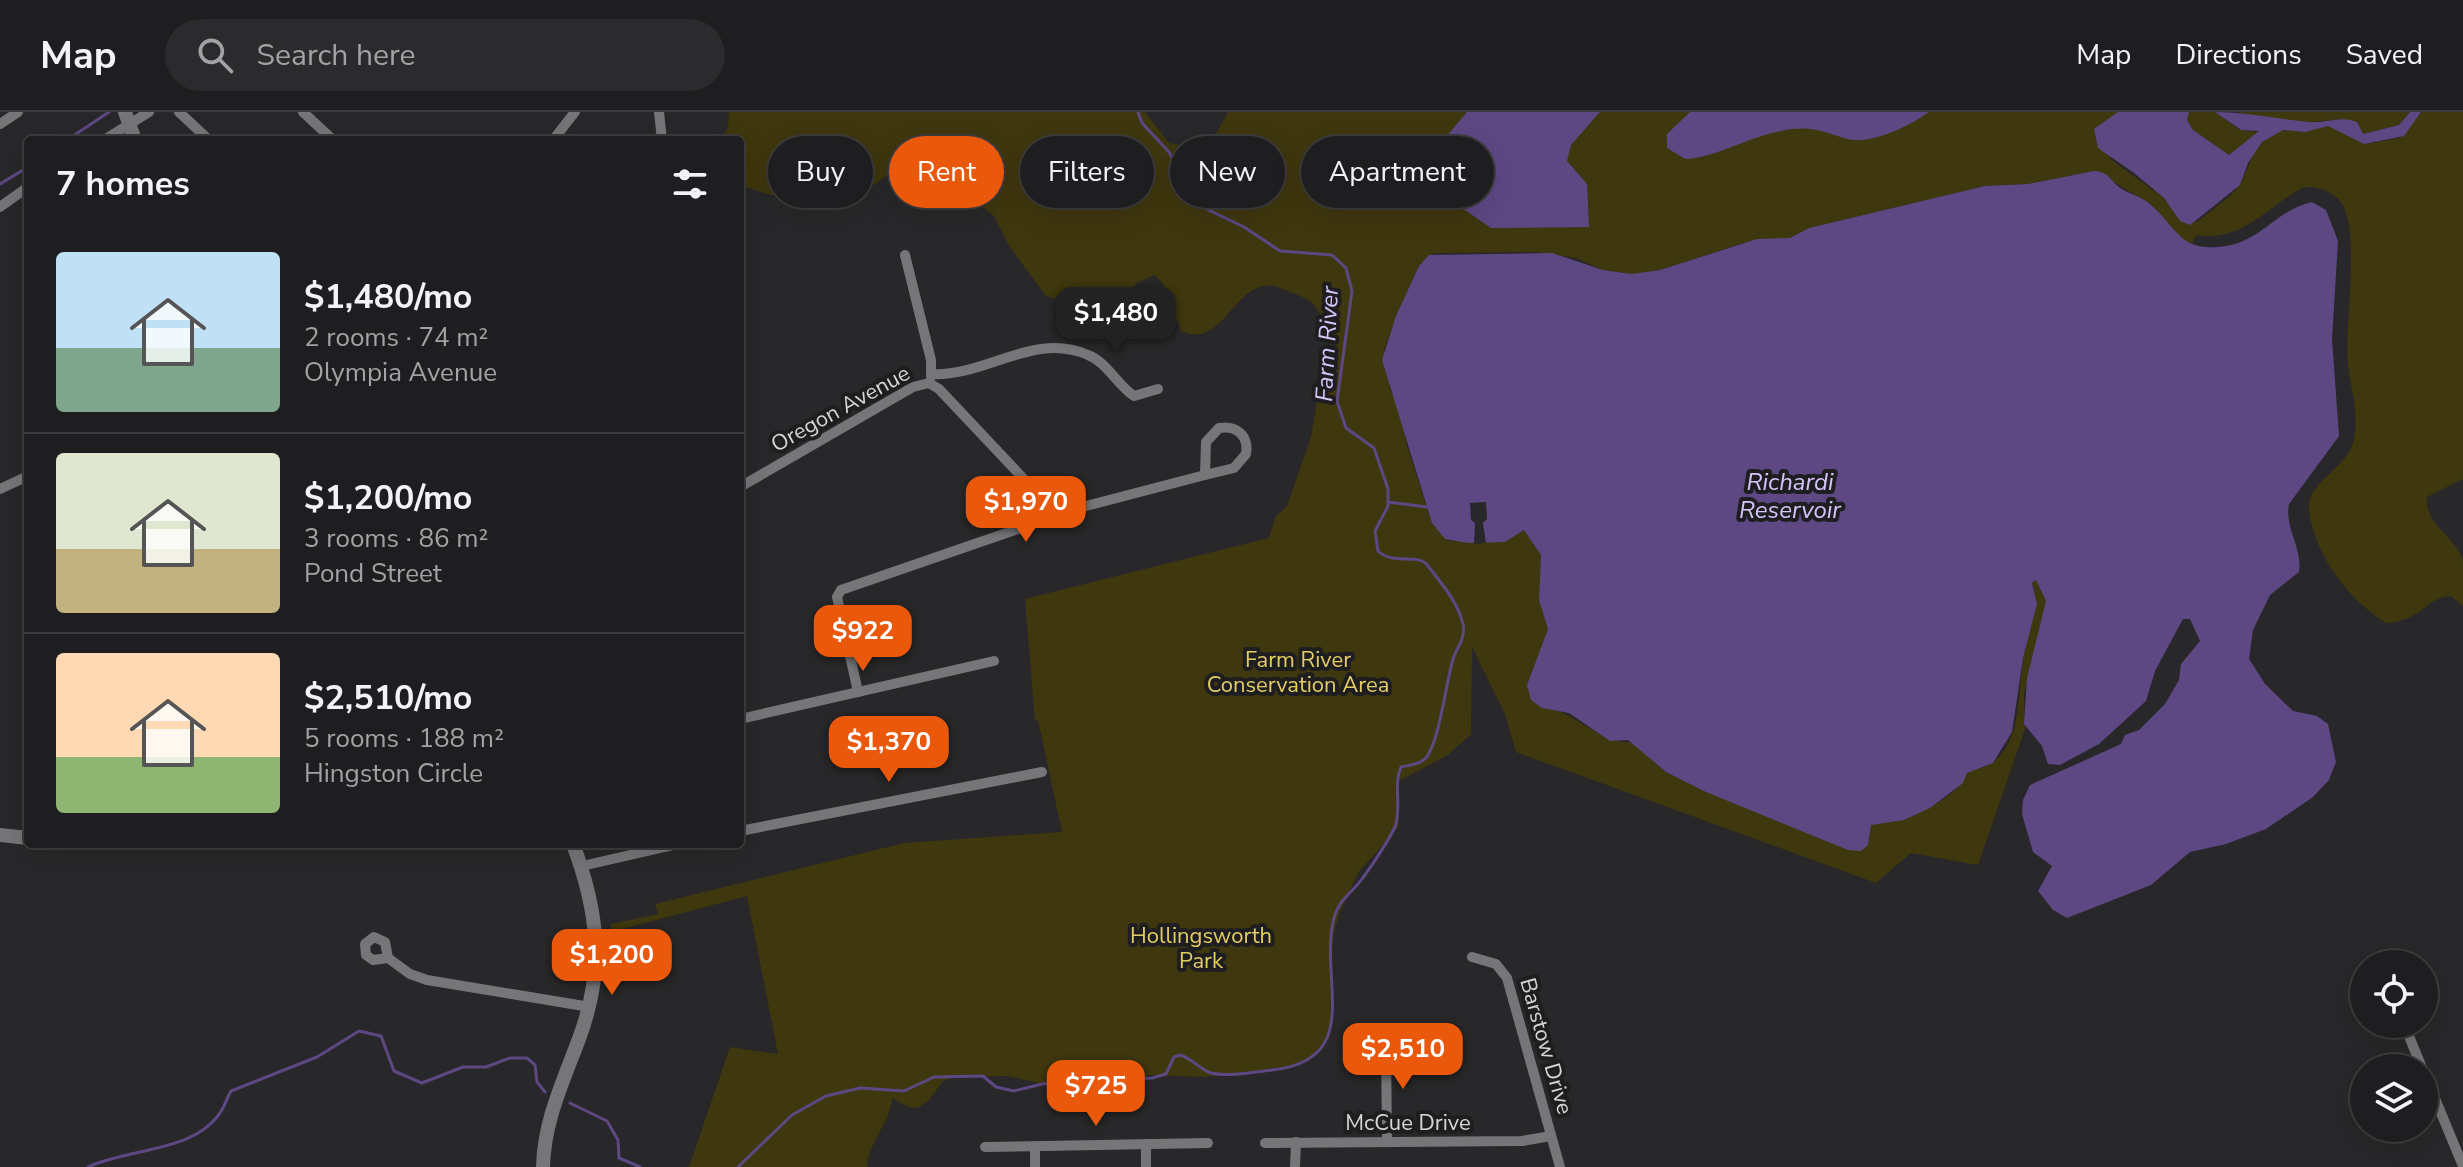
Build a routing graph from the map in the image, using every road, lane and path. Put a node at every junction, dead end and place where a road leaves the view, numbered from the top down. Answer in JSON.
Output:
{"nodes":[{"id":1,"x":18,"y":112,"type":"edge"},
{"id":2,"x":149,"y":112,"type":"edge"},
{"id":3,"x":179,"y":112,"type":"edge"},
{"id":4,"x":303,"y":112,"type":"edge"},
{"id":5,"x":575,"y":112,"type":"edge"},
{"id":6,"x":659,"y":112,"type":"edge"},
{"id":7,"x":128,"y":118,"type":"edge"},
{"id":8,"x":0,"y":124,"type":"edge"},
{"id":9,"x":108,"y":136,"type":"edge"},
{"id":10,"x":205,"y":136,"type":"edge"},
{"id":11,"x":329,"y":136,"type":"edge"},
{"id":12,"x":556,"y":136,"type":"edge"},
{"id":13,"x":662,"y":136,"type":"edge"},
{"id":14,"x":24,"y":190,"type":"edge"},
{"id":15,"x":0,"y":207,"type":"edge"},
{"id":16,"x":905,"y":255,"type":"dead end"},
{"id":17,"x":930,"y":378,"type":"junction"},
{"id":18,"x":1158,"y":389,"type":"dead end"},
{"id":19,"x":1205,"y":475,"type":"junction"},
{"id":20,"x":24,"y":478,"type":"edge"},
{"id":21,"x":744,"y":485,"type":"edge"},
{"id":22,"x":0,"y":489,"type":"edge"},
{"id":23,"x":1051,"y":518,"type":"junction"},
{"id":24,"x":994,"y":661,"type":"dead end"},
{"id":25,"x":858,"y":692,"type":"junction"},
{"id":26,"x":744,"y":718,"type":"edge"},
{"id":27,"x":1042,"y":772,"type":"dead end"},
{"id":28,"x":744,"y":830,"type":"edge"},
{"id":29,"x":0,"y":835,"type":"edge"},
{"id":30,"x":24,"y":838,"type":"edge"},
{"id":31,"x":575,"y":848,"type":"edge"},
{"id":32,"x":661,"y":848,"type":"edge"},
{"id":33,"x":582,"y":866,"type":"junction"},
{"id":34,"x":1472,"y":957,"type":"dead end"},
{"id":35,"x":388,"y":958,"type":"dead end"},
{"id":36,"x":590,"y":1007,"type":"junction"},
{"id":37,"x":1386,"y":1041,"type":"dead end"},
{"id":38,"x":2438,"y":1106,"type":"edge"},
{"id":39,"x":1551,"y":1136,"type":"junction"},
{"id":40,"x":1296,"y":1142,"type":"junction"},
{"id":41,"x":1387,"y":1142,"type":"junction"},
{"id":42,"x":1208,"y":1143,"type":"dead end"},
{"id":43,"x":1265,"y":1143,"type":"dead end"},
{"id":44,"x":1146,"y":1144,"type":"junction"},
{"id":45,"x":1035,"y":1146,"type":"junction"},
{"id":46,"x":985,"y":1147,"type":"dead end"},
{"id":47,"x":2463,"y":1166,"type":"edge"},
{"id":48,"x":542,"y":1167,"type":"edge"},
{"id":49,"x":1035,"y":1167,"type":"edge"},
{"id":50,"x":1146,"y":1167,"type":"edge"},
{"id":51,"x":1295,"y":1167,"type":"edge"},
{"id":52,"x":1560,"y":1167,"type":"edge"}],
"edges":[{"from":1,"to":8,"type":"street"},
{"from":2,"to":7,"type":"street"},
{"from":3,"to":10,"type":"street"},
{"from":4,"to":11,"type":"street"},
{"from":5,"to":12,"type":"street"},
{"from":6,"to":13,"type":"street"},
{"from":7,"to":9,"type":"street"},
{"from":14,"to":15,"type":"street"},
{"from":16,"to":17,"type":"street","name":"Oregon Avenue"},
{"from":17,"to":18,"type":"street"},
{"from":17,"to":21,"type":"street","name":"Oregon Avenue"},
{"from":17,"to":23,"type":"street"},
{"from":19,"to":19,"type":"street"},
{"from":19,"to":23,"type":"street"},
{"from":20,"to":22,"type":"street"},
{"from":23,"to":25,"type":"street"},
{"from":24,"to":25,"type":"street"},
{"from":25,"to":26,"type":"street"},
{"from":27,"to":28,"type":"street"},
{"from":29,"to":30,"type":"main road"},
{"from":31,"to":33,"type":"main road"},
{"from":32,"to":33,"type":"street"},
{"from":33,"to":36,"type":"main road"},
{"from":34,"to":39,"type":"street","name":"Barstow Drive"},
{"from":35,"to":36,"type":"street"},
{"from":36,"to":48,"type":"main road"},
{"from":37,"to":41,"type":"street"},
{"from":38,"to":47,"type":"street"},
{"from":39,"to":41,"type":"street","name":"McCue Drive"},
{"from":39,"to":52,"type":"street","name":"Barstow Drive"},
{"from":40,"to":41,"type":"street","name":"McCue Drive"},
{"from":40,"to":43,"type":"street","name":"McCue Drive"},
{"from":40,"to":51,"type":"street"},
{"from":42,"to":44,"type":"street"},
{"from":44,"to":45,"type":"street"},
{"from":44,"to":50,"type":"street"},
{"from":45,"to":46,"type":"street"},
{"from":45,"to":49,"type":"street"}]}
